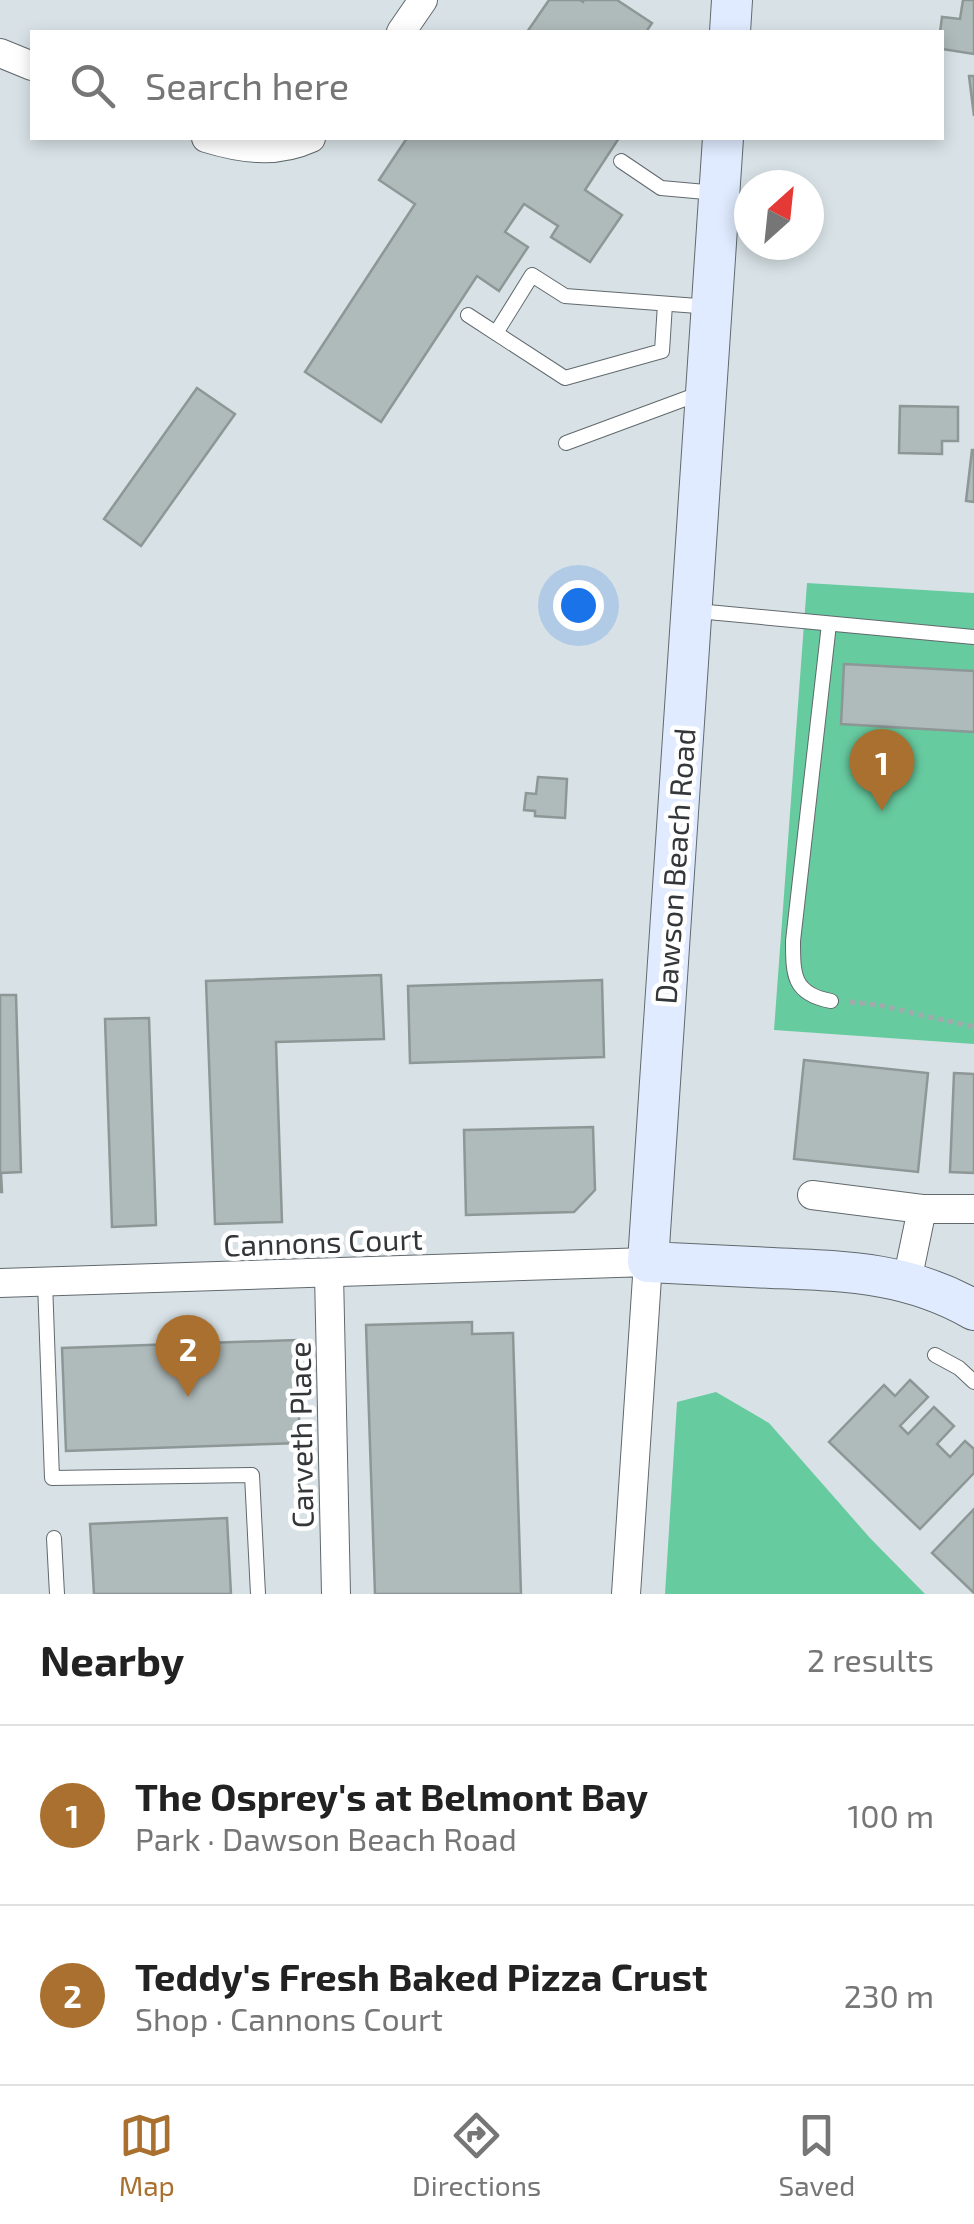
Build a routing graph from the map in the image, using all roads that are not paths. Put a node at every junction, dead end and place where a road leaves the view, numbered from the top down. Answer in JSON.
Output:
{"nodes":[{"id":1,"x":424,"y":0,"type":"edge"},
{"id":2,"x":732,"y":0,"type":"edge"},
{"id":3,"x":403,"y":30,"type":"edge"},
{"id":4,"x":730,"y":30,"type":"edge"},
{"id":5,"x":0,"y":53,"type":"edge"},
{"id":6,"x":30,"y":65,"type":"edge"},
{"id":7,"x":213,"y":140,"type":"edge"},
{"id":8,"x":304,"y":140,"type":"edge"},
{"id":9,"x":723,"y":140,"type":"edge"},
{"id":10,"x":621,"y":161,"type":"dead end"},
{"id":11,"x":719,"y":193,"type":"junction"},
{"id":12,"x":665,"y":304,"type":"junction"},
{"id":13,"x":712,"y":307,"type":"junction"},
{"id":14,"x":468,"y":315,"type":"dead end"},
{"id":15,"x":496,"y":333,"type":"junction"},
{"id":16,"x":706,"y":391,"type":"junction"},
{"id":17,"x":566,"y":443,"type":"dead end"},
{"id":18,"x":691,"y":610,"type":"junction"},
{"id":19,"x":829,"y":624,"type":"junction"},
{"id":20,"x":974,"y":636,"type":"edge"},
{"id":21,"x":831,"y":1001,"type":"road end"},
{"id":22,"x":812,"y":1196,"type":"dead end"},
{"id":23,"x":922,"y":1208,"type":"junction"},
{"id":24,"x":974,"y":1208,"type":"edge"},
{"id":25,"x":648,"y":1262,"type":"junction"},
{"id":26,"x":329,"y":1274,"type":"junction"},
{"id":27,"x":907,"y":1281,"type":"junction"},
{"id":28,"x":45,"y":1282,"type":"junction"},
{"id":29,"x":0,"y":1284,"type":"edge"},
{"id":30,"x":974,"y":1310,"type":"edge"},
{"id":31,"x":935,"y":1355,"type":"dead end"},
{"id":32,"x":973,"y":1379,"type":"edge"},
{"id":33,"x":54,"y":1538,"type":"dead end"},
{"id":34,"x":56,"y":1594,"type":"edge"},
{"id":35,"x":258,"y":1594,"type":"edge"},
{"id":36,"x":336,"y":1594,"type":"edge"},
{"id":37,"x":626,"y":1594,"type":"edge"}],
"edges":[{"from":1,"to":3,"type":"street"},
{"from":2,"to":4,"type":"street"},
{"from":5,"to":6,"type":"street"},
{"from":7,"to":8,"type":"street"},
{"from":9,"to":11,"type":"street","name":"Dawson Beach Road"},
{"from":10,"to":11,"type":"lane"},
{"from":11,"to":13,"type":"street","name":"Dawson Beach Road"},
{"from":12,"to":13,"type":"lane"},
{"from":12,"to":15,"type":"lane"},
{"from":12,"to":15,"type":"lane"},
{"from":13,"to":16,"type":"street","name":"Dawson Beach Road"},
{"from":14,"to":15,"type":"lane"},
{"from":16,"to":17,"type":"lane"},
{"from":16,"to":18,"type":"street","name":"Dawson Beach Road"},
{"from":18,"to":19,"type":"lane"},
{"from":18,"to":25,"type":"street","name":"Dawson Beach Road"},
{"from":19,"to":20,"type":"lane"},
{"from":19,"to":21,"type":"lane"},
{"from":22,"to":23,"type":"street"},
{"from":23,"to":24,"type":"street"},
{"from":23,"to":27,"type":"street"},
{"from":25,"to":26,"type":"street","name":"Cannons Court"},
{"from":25,"to":27,"type":"street"},
{"from":25,"to":37,"type":"street","name":"Dawson Beach Road"},
{"from":26,"to":28,"type":"street","name":"Cannons Court"},
{"from":26,"to":36,"type":"street","name":"Carveth Place"},
{"from":27,"to":30,"type":"street"},
{"from":28,"to":29,"type":"street","name":"Cannons Court"},
{"from":28,"to":35,"type":"lane"},
{"from":31,"to":32,"type":"lane"},
{"from":33,"to":34,"type":"lane"}]}
